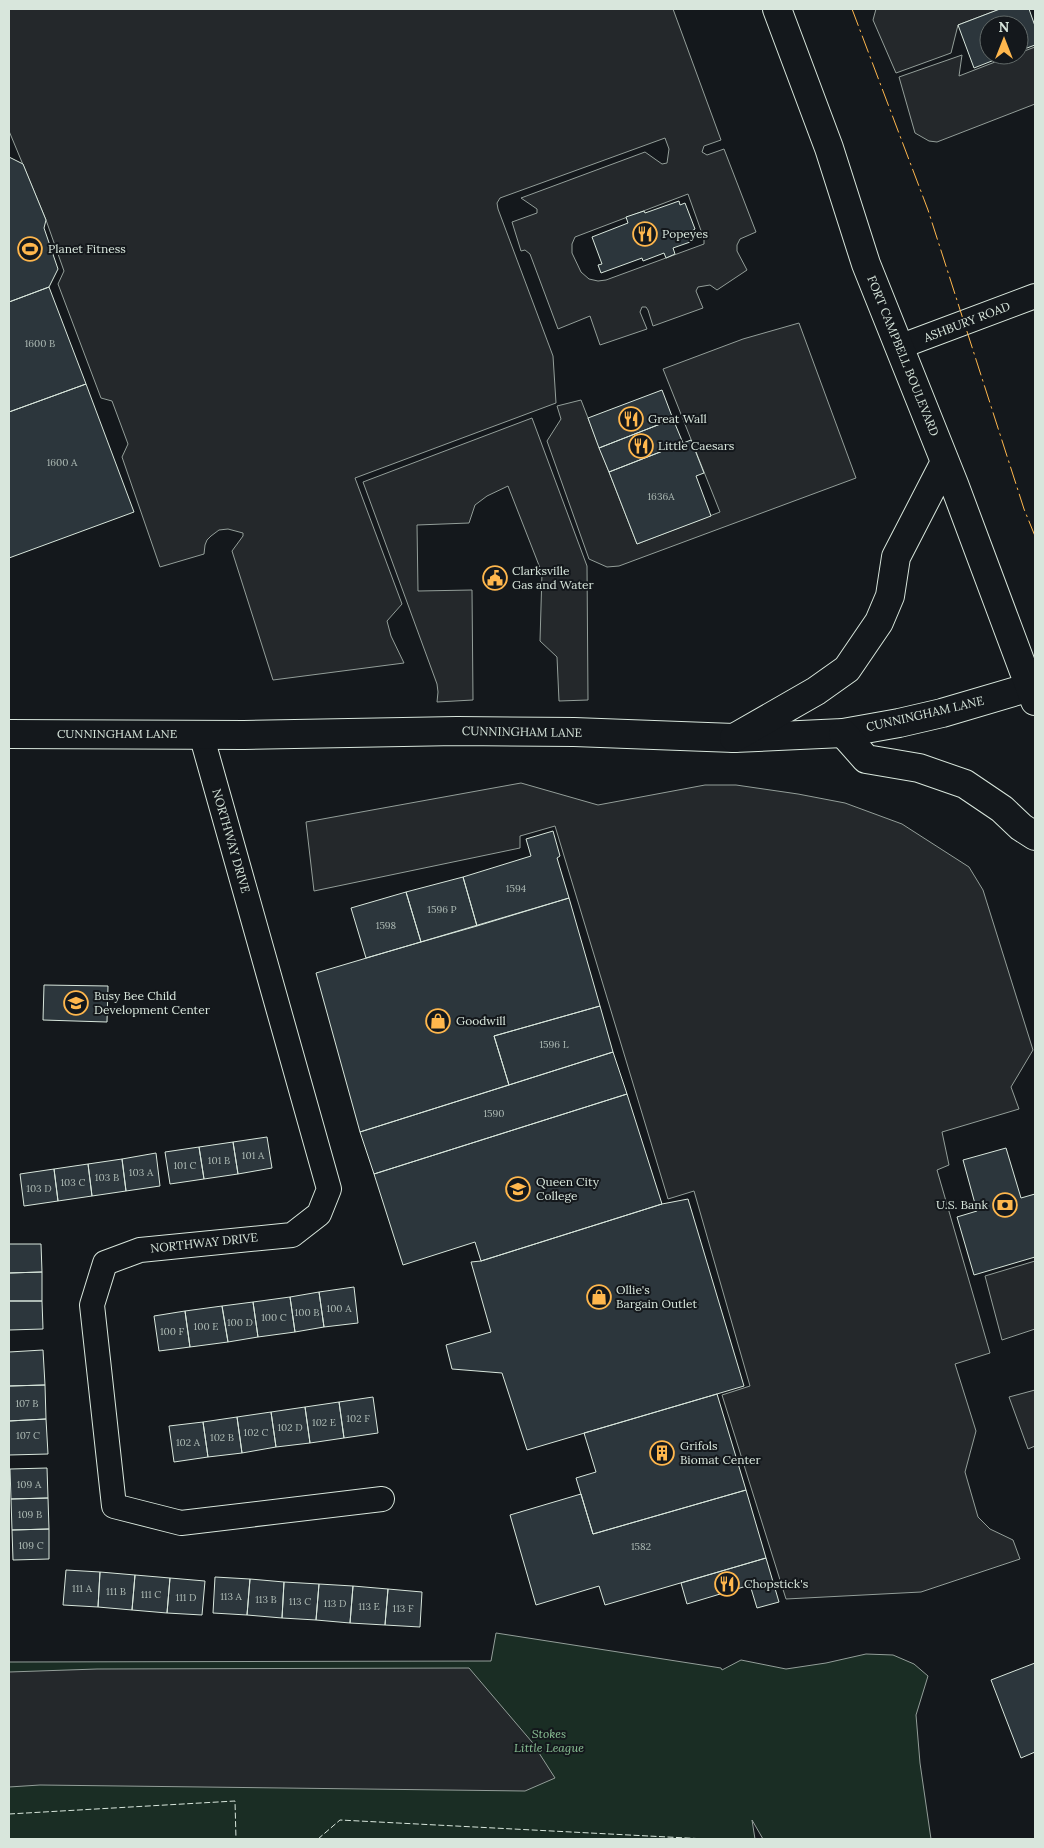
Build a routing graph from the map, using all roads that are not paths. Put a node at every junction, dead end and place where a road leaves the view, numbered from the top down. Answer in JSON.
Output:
{"nodes":[{"id":1,"x":777,"y":9,"type":"edge"},
{"id":2,"x":1035,"y":296,"type":"edge"},
{"id":3,"x":899,"y":347,"type":"junction"},
{"id":4,"x":945,"y":462,"type":"junction"},
{"id":5,"x":1033,"y":694,"type":"edge"},
{"id":6,"x":843,"y":733,"type":"junction"},
{"id":7,"x":9,"y":734,"type":"edge"},
{"id":8,"x":201,"y":734,"type":"junction"},
{"id":9,"x":734,"y":738,"type":"junction"},
{"id":10,"x":1035,"y":836,"type":"edge"},
{"id":11,"x":382,"y":1500,"type":"dead end"}],
"edges":[{"from":1,"to":3,"type":"main road","name":"FORT CAMPBELL BOULEVARD"},
{"from":2,"to":3,"type":"street","name":"ASHBURY ROAD"},
{"from":3,"to":4,"type":"main road","name":"FORT CAMPBELL BOULEVARD"},
{"from":4,"to":5,"type":"main road","name":"FORT CAMPBELL BOULEVARD"},
{"from":4,"to":9,"type":"main road"},
{"from":5,"to":6,"type":"main road","name":"CUNNINGHAM LANE"},
{"from":6,"to":9,"type":"main road","name":"CUNNINGHAM LANE"},
{"from":6,"to":10,"type":"main road"},
{"from":7,"to":8,"type":"main road","name":"CUNNINGHAM LANE"},
{"from":8,"to":9,"type":"main road","name":"CUNNINGHAM LANE"},
{"from":8,"to":11,"type":"street","name":"NORTHWAY DRIVE"}]}
